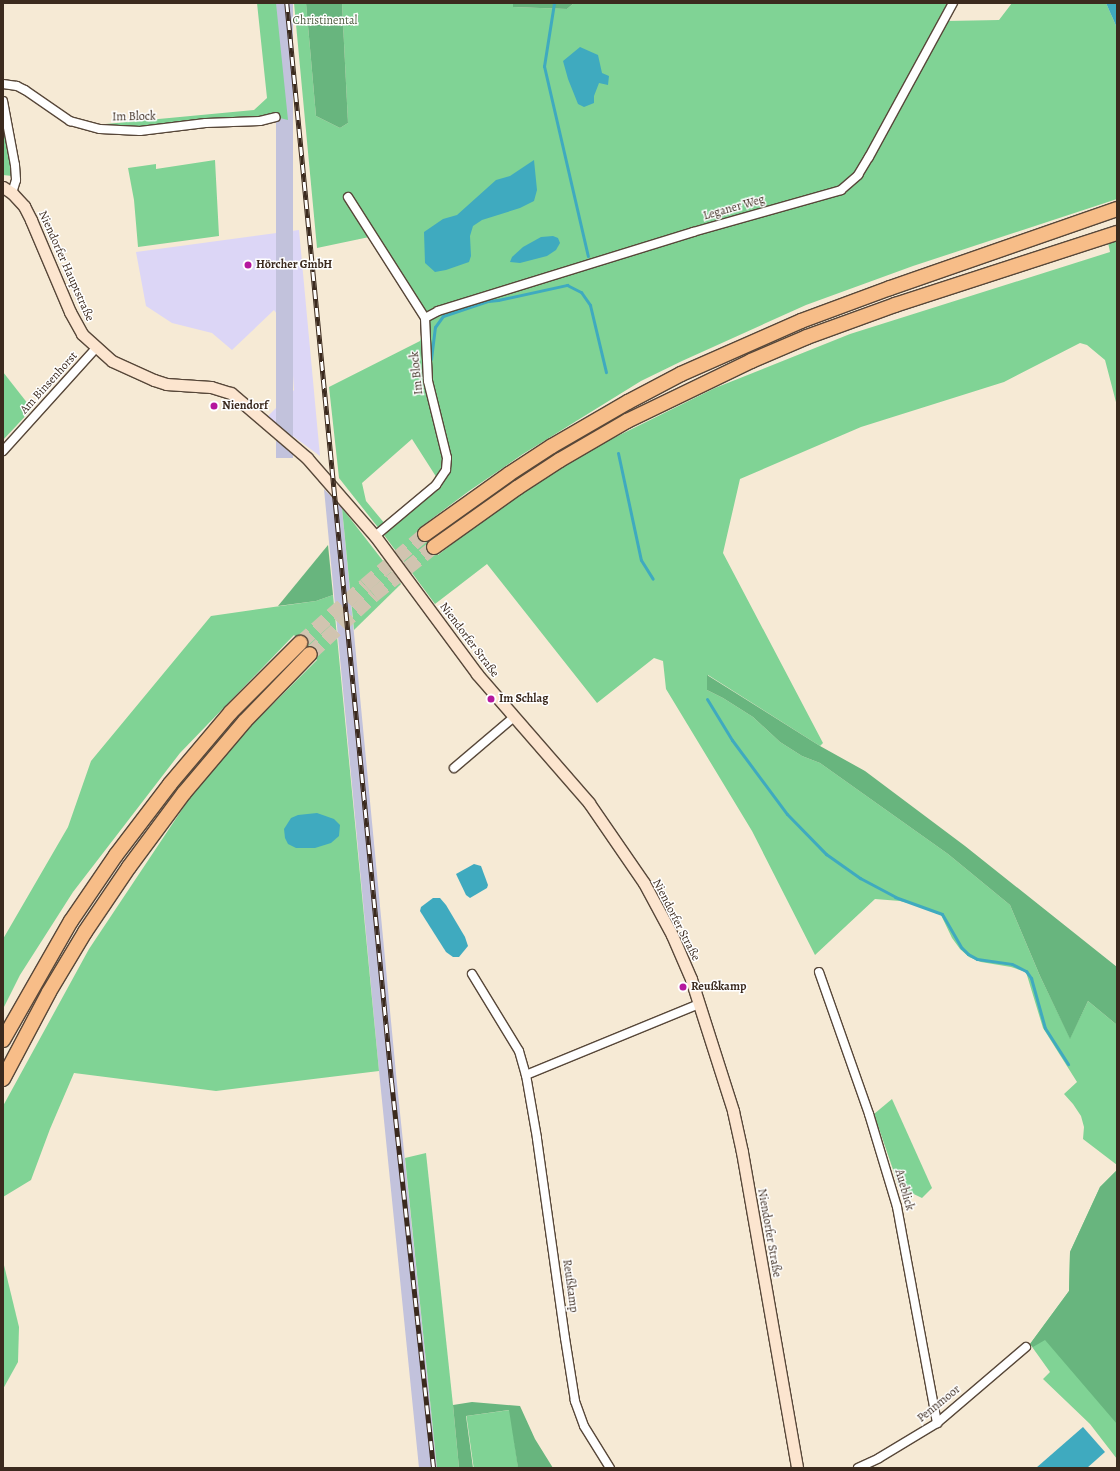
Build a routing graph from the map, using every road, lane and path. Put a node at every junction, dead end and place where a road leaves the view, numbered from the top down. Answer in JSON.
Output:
{"nodes":[{"id":1,"x":953,"y":3,"type":"edge"},
{"id":2,"x":3,"y":84,"type":"edge"},
{"id":3,"x":3,"y":102,"type":"edge"},
{"id":4,"x":276,"y":117,"type":"dead end"},
{"id":5,"x":8,"y":190,"type":"edge"},
{"id":6,"x":348,"y":198,"type":"dead end"},
{"id":7,"x":1117,"y":209,"type":"edge"},
{"id":8,"x":1117,"y":233,"type":"edge"},
{"id":9,"x":425,"y":318,"type":"junction"},
{"id":10,"x":96,"y":348,"type":"junction"},
{"id":11,"x":3,"y":451,"type":"edge"},
{"id":12,"x":328,"y":481,"type":"joint"},
{"id":13,"x":425,"y":534,"type":"tunnel mouth"},
{"id":14,"x":375,"y":536,"type":"junction"},
{"id":15,"x":434,"y":547,"type":"tunnel mouth"},
{"id":16,"x":300,"y":643,"type":"tunnel mouth"},
{"id":17,"x":310,"y":654,"type":"tunnel mouth"},
{"id":18,"x":514,"y":717,"type":"junction"},
{"id":19,"x":454,"y":768,"type":"dead end"},
{"id":20,"x":819,"y":972,"type":"dead end"},
{"id":21,"x":472,"y":974,"type":"dead end"},
{"id":22,"x":699,"y":1004,"type":"junction"},
{"id":23,"x":3,"y":1040,"type":"edge"},
{"id":24,"x":526,"y":1075,"type":"junction"},
{"id":25,"x":3,"y":1079,"type":"edge"},
{"id":26,"x":1026,"y":1347,"type":"dead end"},
{"id":27,"x":937,"y":1423,"type":"junction"},
{"id":28,"x":610,"y":1468,"type":"edge"},
{"id":29,"x":797,"y":1468,"type":"edge"},
{"id":30,"x":858,"y":1468,"type":"edge"}],
"edges":[{"from":1,"to":9,"type":"street","name":"Leganer Weg"},
{"from":2,"to":4,"type":"street","name":"Im Block"},
{"from":3,"to":5,"type":"street"},
{"from":5,"to":10,"type":"main road","name":"Niendorfer Hauptstraße"},
{"from":6,"to":9,"type":"street","name":"Im Block"},
{"from":7,"to":13,"type":"highway"},
{"from":8,"to":15,"type":"highway"},
{"from":9,"to":14,"type":"street","name":"Im Block"},
{"from":10,"to":11,"type":"street","name":"Am Binsenhorst"},
{"from":10,"to":12,"type":"main road","name":"Niendorfer Hauptstraße"},
{"from":12,"to":14,"type":"main road","name":"Niendorfer Straße"},
{"from":14,"to":18,"type":"main road","name":"Niendorfer Straße"},
{"from":16,"to":23,"type":"highway"},
{"from":17,"to":25,"type":"highway"},
{"from":18,"to":19,"type":"street"},
{"from":18,"to":22,"type":"main road","name":"Niendorfer Straße"},
{"from":20,"to":27,"type":"street","name":"Aueblick"},
{"from":21,"to":24,"type":"street","name":"Reußkamp"},
{"from":22,"to":24,"type":"street"},
{"from":22,"to":29,"type":"main road","name":"Niendorfer Straße"},
{"from":24,"to":28,"type":"street","name":"Reußkamp"},
{"from":26,"to":27,"type":"street","name":"Pennmoor"},
{"from":27,"to":30,"type":"street","name":"Pennmoor"}]}
